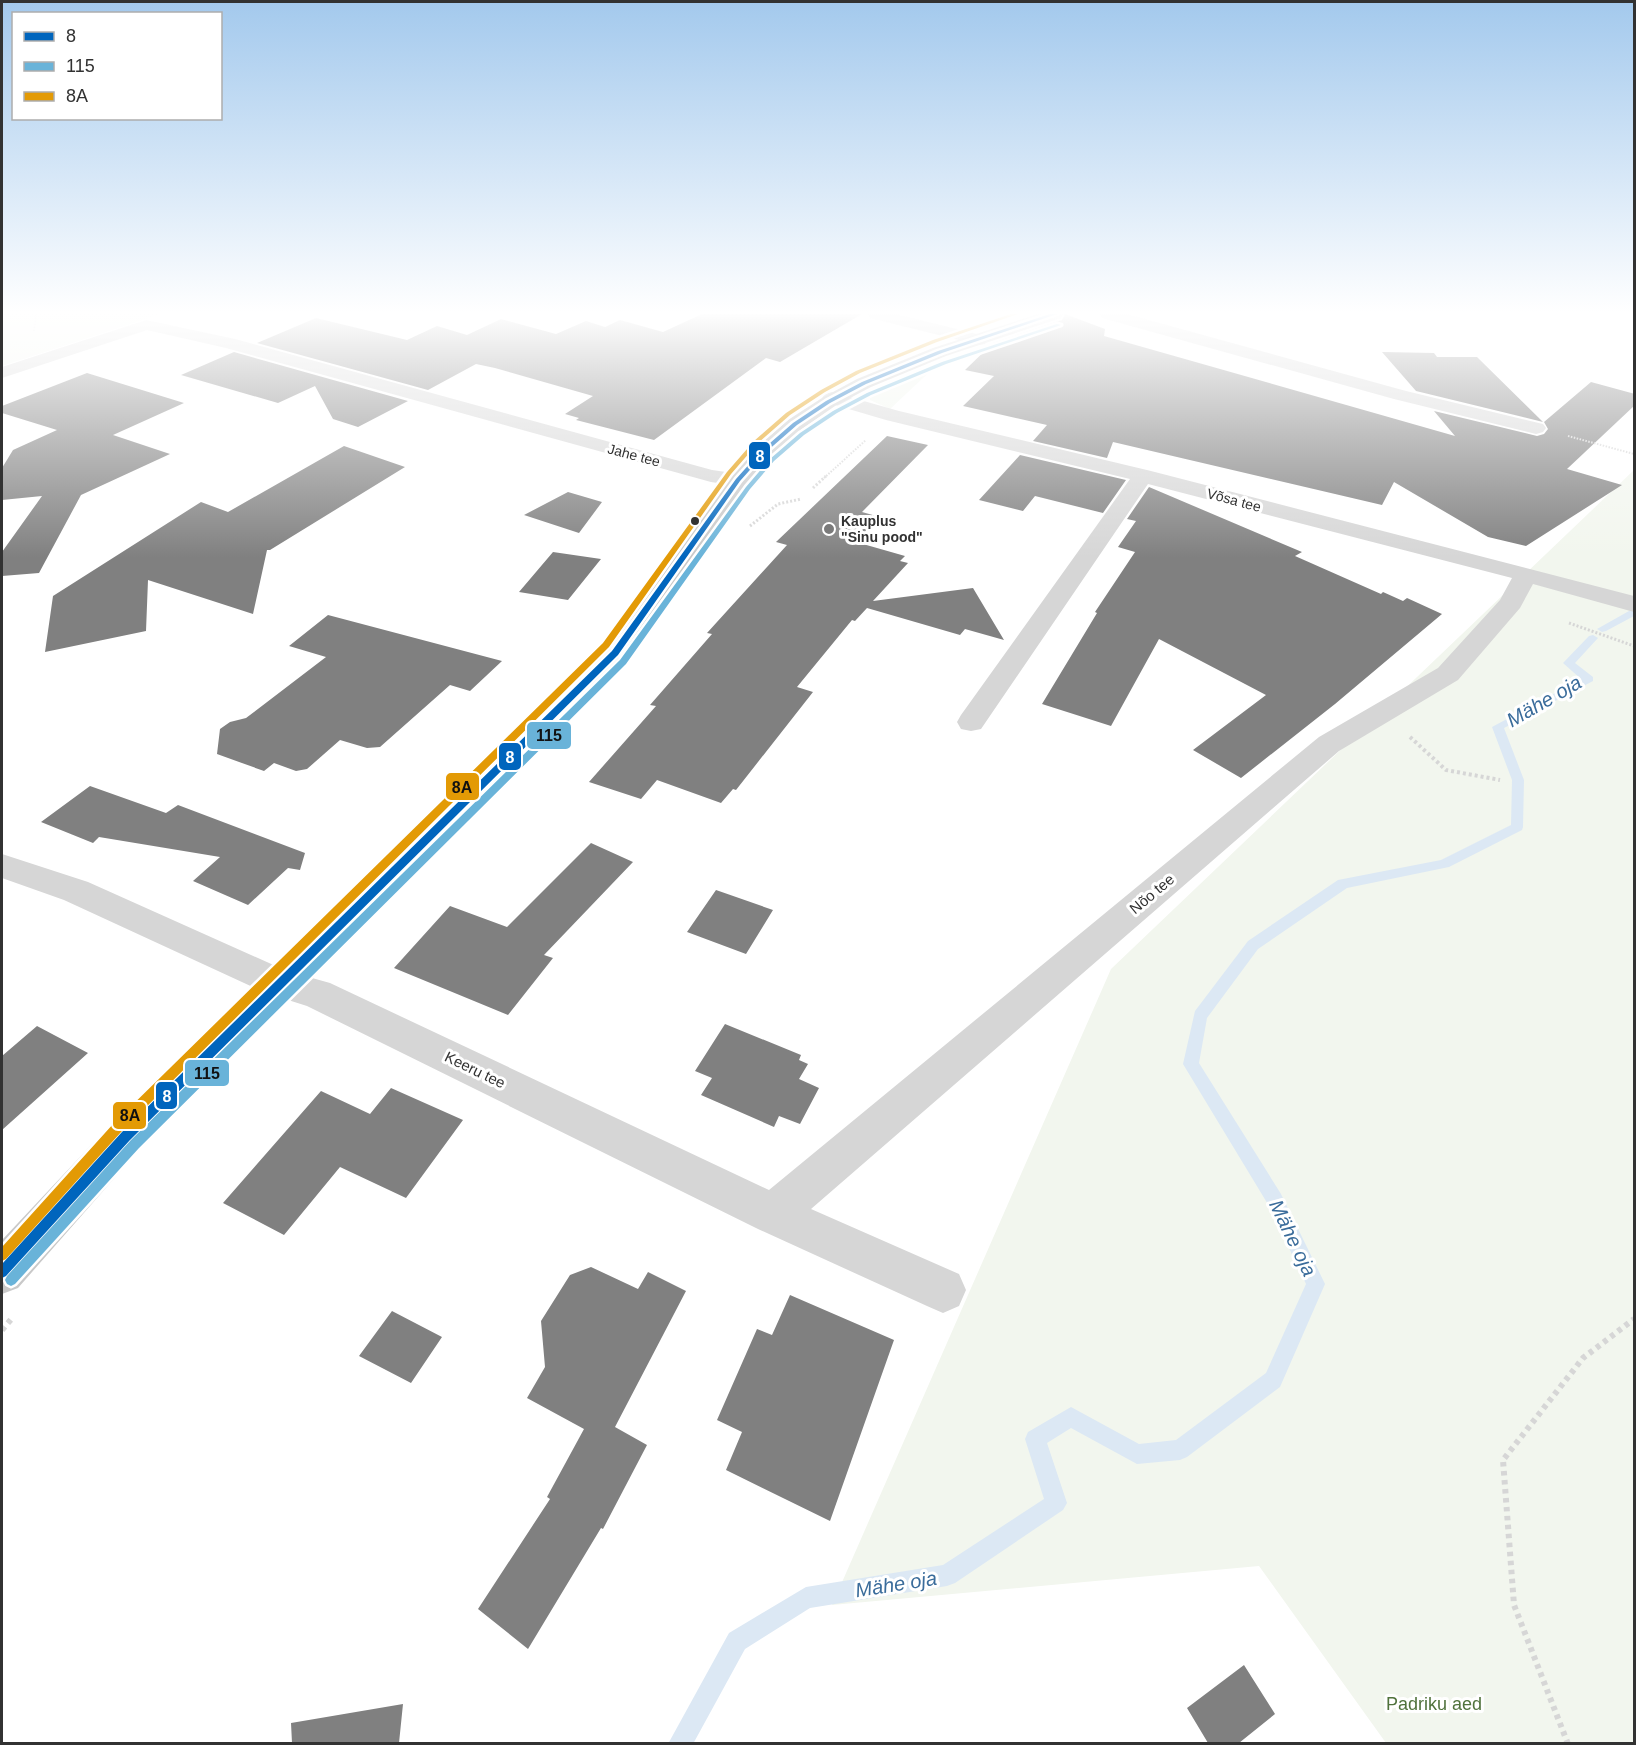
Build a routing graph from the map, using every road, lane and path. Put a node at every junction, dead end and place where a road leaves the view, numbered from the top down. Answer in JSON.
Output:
{"nodes":[{"id":1,"x":419,"y":395,"type":"edge"},
{"id":2,"x":838,"y":395,"type":"edge"},
{"id":3,"x":1403,"y":395,"type":"edge"},
{"id":4,"x":832,"y":398,"type":"junction"},
{"id":5,"x":1536,"y":428,"type":"joint"},
{"id":6,"x":872,"y":435,"type":"dead end"},
{"id":7,"x":1635,"y":454,"type":"edge"},
{"id":8,"x":1143,"y":477,"type":"junction"},
{"id":9,"x":739,"y":480,"type":"junction"},
{"id":10,"x":813,"y":488,"type":"dead end"},
{"id":11,"x":801,"y":499,"type":"dead end"},
{"id":12,"x":743,"y":533,"type":"dead end"},
{"id":13,"x":1525,"y":576,"type":"junction"},
{"id":14,"x":1635,"y":604,"type":"edge"},
{"id":15,"x":1383,"y":712,"type":"junction"},
{"id":16,"x":971,"y":722,"type":"dead end"},
{"id":17,"x":1500,"y":780,"type":"dead end"},
{"id":18,"x":2,"y":866,"type":"edge"},
{"id":19,"x":279,"y":982,"type":"junction"},
{"id":20,"x":773,"y":1214,"type":"junction"},
{"id":21,"x":2,"y":1272,"type":"edge"},
{"id":22,"x":943,"y":1290,"type":"dead end"},
{"id":23,"x":1635,"y":1319,"type":"edge"},
{"id":24,"x":1568,"y":1743,"type":"edge"}],
"edges":[{"from":1,"to":9,"type":"street","name":"Jahe tee"},
{"from":2,"to":4,"type":"main road"},
{"from":3,"to":5,"type":"street"},
{"from":4,"to":8,"type":"street","name":"Võsa tee"},
{"from":4,"to":9,"type":"main road"},
{"from":5,"to":7,"type":"path"},
{"from":6,"to":10,"type":"path"},
{"from":8,"to":13,"type":"street","name":"Võsa tee"},
{"from":8,"to":16,"type":"street"},
{"from":9,"to":19,"type":"main road"},
{"from":11,"to":12,"type":"path"},
{"from":13,"to":14,"type":"street","name":"Võsa tee"},
{"from":13,"to":15,"type":"street","name":"Nõo tee"},
{"from":15,"to":17,"type":"path"},
{"from":15,"to":20,"type":"street","name":"Nõo tee"},
{"from":18,"to":19,"type":"street","name":"Keeru tee"},
{"from":19,"to":20,"type":"street","name":"Keeru tee"},
{"from":19,"to":21,"type":"main road"},
{"from":20,"to":22,"type":"street","name":"Keeru tee"},
{"from":23,"to":24,"type":"path"}]}
